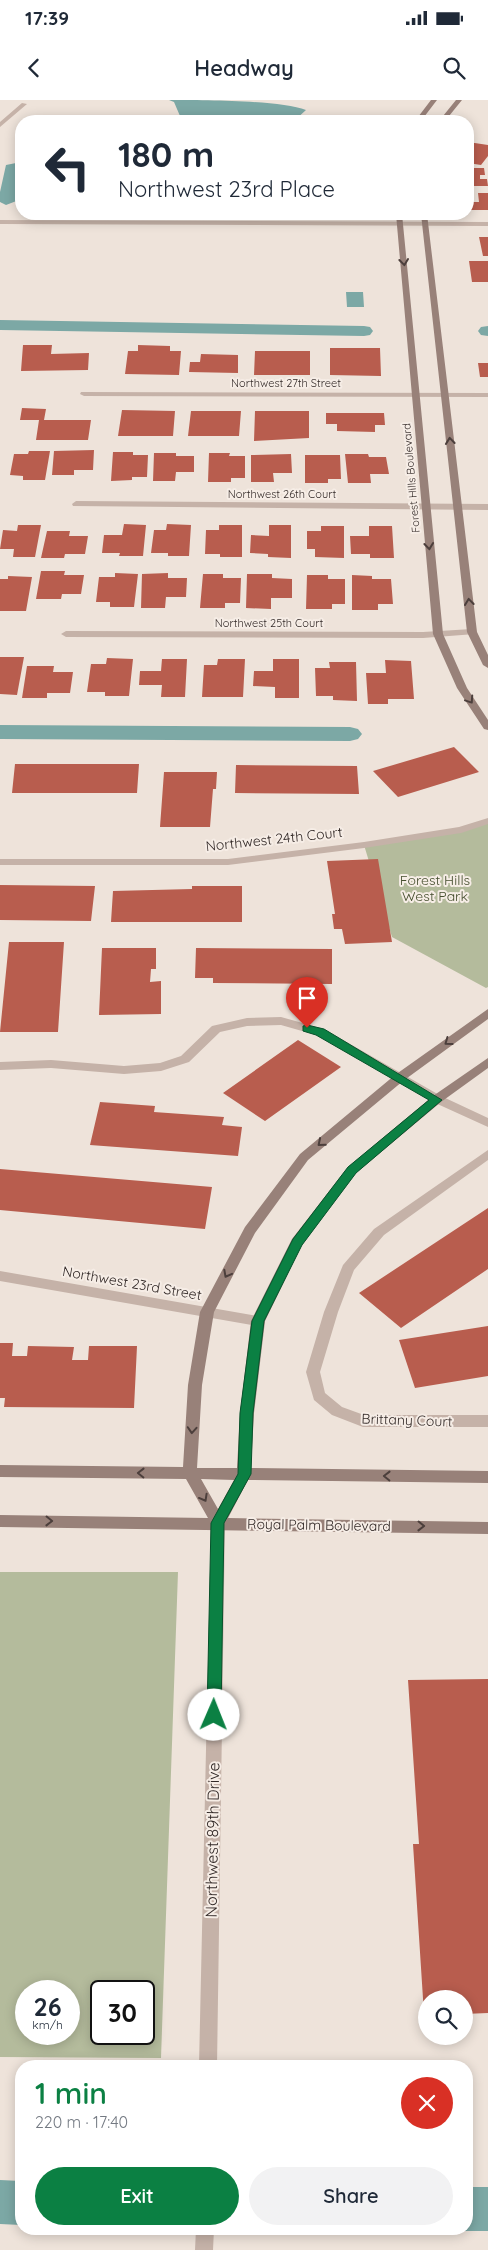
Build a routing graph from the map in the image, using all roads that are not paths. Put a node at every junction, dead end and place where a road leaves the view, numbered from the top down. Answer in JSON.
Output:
{"nodes":[{"id":1,"x":434,"y":100,"type":"edge"},
{"id":2,"x":459,"y":100,"type":"edge"},
{"id":3,"x":24,"y":104,"type":"dead end"},
{"id":4,"x":423,"y":115,"type":"edge"},
{"id":5,"x":447,"y":115,"type":"edge"},
{"id":6,"x":0,"y":125,"type":"edge"},
{"id":7,"x":399,"y":220,"type":"edge"},
{"id":8,"x":425,"y":220,"type":"edge"},
{"id":9,"x":0,"y":222,"type":"edge"},
{"id":10,"x":399,"y":224,"type":"junction"},
{"id":11,"x":425,"y":224,"type":"junction"},
{"id":12,"x":488,"y":224,"type":"edge"},
{"id":13,"x":84,"y":394,"type":"dead end"},
{"id":14,"x":415,"y":395,"type":"junction"},
{"id":15,"x":445,"y":395,"type":"junction"},
{"id":16,"x":488,"y":395,"type":"edge"},
{"id":17,"x":76,"y":504,"type":"dead end"},
{"id":18,"x":425,"y":507,"type":"junction"},
{"id":19,"x":458,"y":507,"type":"junction"},
{"id":20,"x":488,"y":507,"type":"edge"},
{"id":21,"x":472,"y":632,"type":"junction"},
{"id":22,"x":66,"y":634,"type":"dead end"},
{"id":23,"x":438,"y":634,"type":"junction"},
{"id":24,"x":488,"y":665,"type":"edge"},
{"id":25,"x":488,"y":727,"type":"edge"},
{"id":26,"x":488,"y":821,"type":"edge"},
{"id":27,"x":0,"y":862,"type":"edge"},
{"id":28,"x":488,"y":1013,"type":"edge"},
{"id":29,"x":488,"y":1062,"type":"edge"},
{"id":30,"x":0,"y":1066,"type":"edge"},
{"id":31,"x":399,"y":1078,"type":"junction"},
{"id":32,"x":437,"y":1100,"type":"junction"},
{"id":33,"x":488,"y":1123,"type":"edge"},
{"id":34,"x":488,"y":1154,"type":"edge"},
{"id":35,"x":0,"y":1276,"type":"edge"},
{"id":36,"x":207,"y":1312,"type":"junction"},
{"id":37,"x":258,"y":1321,"type":"junction"},
{"id":38,"x":488,"y":1422,"type":"edge"},
{"id":39,"x":0,"y":1471,"type":"edge"},
{"id":40,"x":190,"y":1473,"type":"junction"},
{"id":41,"x":244,"y":1474,"type":"junction"},
{"id":42,"x":488,"y":1478,"type":"edge"},
{"id":43,"x":0,"y":1521,"type":"edge"},
{"id":44,"x":218,"y":1523,"type":"junction"},
{"id":45,"x":488,"y":1528,"type":"edge"},
{"id":46,"x":208,"y":2060,"type":"edge"},
{"id":47,"x":205,"y":2235,"type":"edge"},
{"id":48,"x":204,"y":2250,"type":"edge"}],
"edges":[{"from":1,"to":4,"type":"street"},
{"from":2,"to":5,"type":"street"},
{"from":3,"to":6,"type":"street"},
{"from":7,"to":10,"type":"street","name":"Forest Hills Boulevard"},
{"from":8,"to":11,"type":"street"},
{"from":9,"to":10,"type":"street"},
{"from":10,"to":11,"type":"street"},
{"from":10,"to":14,"type":"street","name":"Forest Hills Boulevard","one_way":true},
{"from":11,"to":12,"type":"street"},
{"from":11,"to":15,"type":"street"},
{"from":13,"to":14,"type":"street","name":"Northwest 27th Street"},
{"from":14,"to":15,"type":"street","name":"Northwest 27th Street"},
{"from":14,"to":18,"type":"street","name":"Forest Hills Boulevard"},
{"from":15,"to":16,"type":"street","name":"Northwest 27th Street"},
{"from":19,"to":15,"type":"street","one_way":true},
{"from":17,"to":18,"type":"street","name":"Northwest 26th Court"},
{"from":18,"to":19,"type":"street","name":"Northwest 26th Court"},
{"from":18,"to":23,"type":"street","name":"Forest Hills Boulevard","one_way":true},
{"from":19,"to":20,"type":"street","name":"Northwest 26th Court"},
{"from":21,"to":19,"type":"street","one_way":true},
{"from":21,"to":23,"type":"street","name":"Northwest 25th Court"},
{"from":21,"to":24,"type":"street"},
{"from":22,"to":23,"type":"street","name":"Northwest 25th Court"},
{"from":23,"to":25,"type":"street","name":"Forest Hills Boulevard","one_way":true},
{"from":26,"to":27,"type":"street","name":"Northwest 24th Court"},
{"from":28,"to":31,"type":"street","one_way":true},
{"from":29,"to":32,"type":"street","name":"Northwest 89th Drive"},
{"from":30,"to":31,"type":"street"},
{"from":31,"to":32,"type":"street"},
{"from":31,"to":36,"type":"street","one_way":true},
{"from":32,"to":33,"type":"street"},
{"from":32,"to":37,"type":"street","name":"Northwest 89th Drive"},
{"from":34,"to":38,"type":"street","name":"Brittany Court"},
{"from":35,"to":36,"type":"street","name":"Northwest 23rd Street"},
{"from":36,"to":37,"type":"street","name":"Northwest 23rd Street"},
{"from":36,"to":40,"type":"street","one_way":true},
{"from":37,"to":41,"type":"street","name":"Northwest 89th Drive"},
{"from":40,"to":39,"type":"street","one_way":true},
{"from":40,"to":41,"type":"street"},
{"from":40,"to":44,"type":"street","one_way":true},
{"from":42,"to":41,"type":"street","one_way":true},
{"from":41,"to":44,"type":"street","name":"Northwest 89th Drive"},
{"from":43,"to":44,"type":"street","name":"Royal Palm Boulevard","one_way":true},
{"from":44,"to":45,"type":"street","name":"Royal Palm Boulevard","one_way":true},
{"from":44,"to":46,"type":"street","name":"Northwest 89th Drive"},
{"from":47,"to":48,"type":"street"}]}
